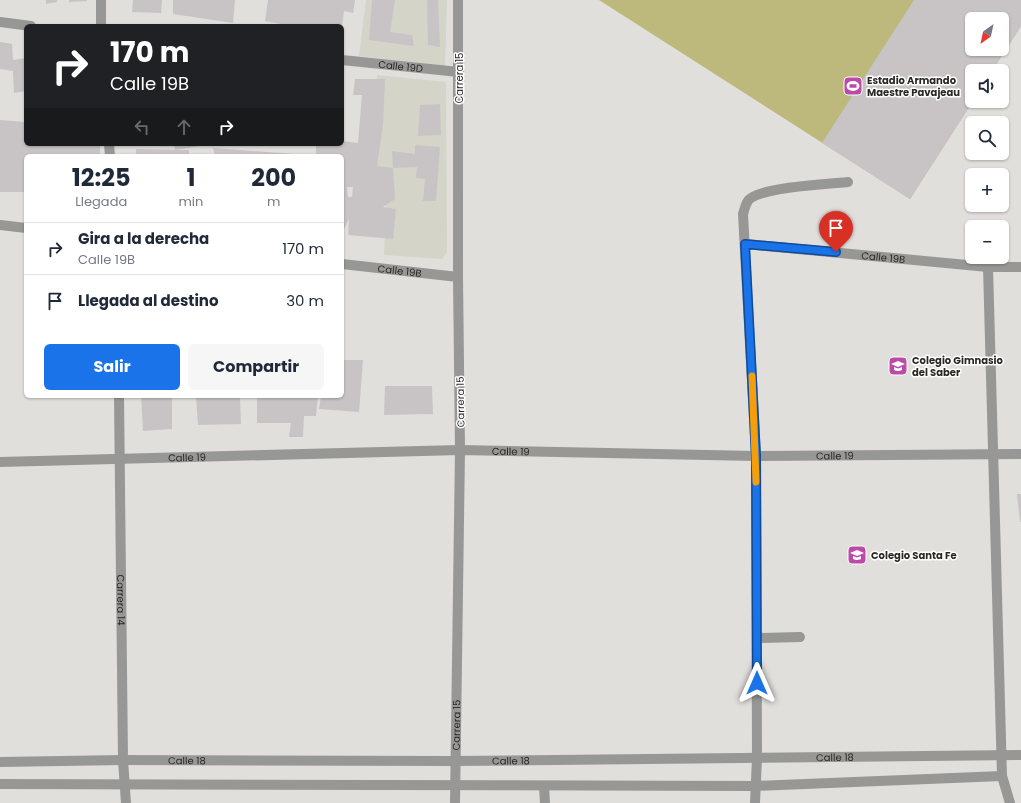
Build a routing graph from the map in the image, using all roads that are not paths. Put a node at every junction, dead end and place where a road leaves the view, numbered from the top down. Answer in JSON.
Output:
{"nodes":[{"id":1,"x":101,"y":0,"type":"edge"},
{"id":2,"x":458,"y":0,"type":"edge"},
{"id":3,"x":0,"y":22,"type":"edge"},
{"id":4,"x":101,"y":24,"type":"edge"},
{"id":5,"x":24,"y":25,"type":"edge"},
{"id":6,"x":344,"y":60,"type":"edge"},
{"id":7,"x":460,"y":72,"type":"junction"},
{"id":8,"x":848,"y":182,"type":"dead end"},
{"id":9,"x":0,"y":225,"type":"edge"},
{"id":10,"x":24,"y":228,"type":"edge"},
{"id":11,"x":745,"y":244,"type":"junction"},
{"id":12,"x":344,"y":264,"type":"edge"},
{"id":13,"x":988,"y":267,"type":"junction"},
{"id":14,"x":1021,"y":267,"type":"edge"},
{"id":15,"x":458,"y":277,"type":"junction"},
{"id":16,"x":119,"y":398,"type":"edge"},
{"id":17,"x":460,"y":450,"type":"junction"},
{"id":18,"x":994,"y":453,"type":"junction"},
{"id":19,"x":1021,"y":454,"type":"edge"},
{"id":20,"x":756,"y":456,"type":"junction"},
{"id":21,"x":120,"y":460,"type":"junction"},
{"id":22,"x":0,"y":462,"type":"edge"},
{"id":23,"x":800,"y":637,"type":"dead end"},
{"id":24,"x":757,"y":638,"type":"junction"},
{"id":25,"x":1003,"y":754,"type":"junction"},
{"id":26,"x":1021,"y":755,"type":"edge"},
{"id":27,"x":757,"y":758,"type":"junction"},
{"id":28,"x":123,"y":760,"type":"junction"},
{"id":29,"x":455,"y":761,"type":"junction"},
{"id":30,"x":0,"y":762,"type":"edge"},
{"id":31,"x":1002,"y":776,"type":"junction"},
{"id":32,"x":126,"y":783,"type":"junction"},
{"id":33,"x":0,"y":784,"type":"edge"},
{"id":34,"x":455,"y":785,"type":"junction"},
{"id":35,"x":544,"y":786,"type":"junction"},
{"id":36,"x":754,"y":786,"type":"junction"},
{"id":37,"x":126,"y":803,"type":"edge"},
{"id":38,"x":454,"y":803,"type":"edge"},
{"id":39,"x":545,"y":803,"type":"edge"},
{"id":40,"x":755,"y":803,"type":"edge"},
{"id":41,"x":1010,"y":803,"type":"edge"}],
"edges":[{"from":1,"to":4,"type":"street"},
{"from":2,"to":7,"type":"street","name":"Carrera 15"},
{"from":3,"to":5,"type":"street"},
{"from":6,"to":7,"type":"street","name":"Calle 19D"},
{"from":7,"to":15,"type":"street","name":"Carrera 15"},
{"from":8,"to":11,"type":"street"},
{"from":9,"to":10,"type":"street"},
{"from":11,"to":13,"type":"street","name":"Calle 19B"},
{"from":11,"to":20,"type":"street"},
{"from":12,"to":15,"type":"street","name":"Calle 19B"},
{"from":13,"to":14,"type":"street","name":"Calle 19B"},
{"from":13,"to":18,"type":"street"},
{"from":15,"to":17,"type":"street","name":"Carrera 15"},
{"from":16,"to":21,"type":"street","name":"Carrera 14"},
{"from":17,"to":20,"type":"street","name":"Calle 19"},
{"from":17,"to":21,"type":"street","name":"Calle 19"},
{"from":17,"to":29,"type":"street","name":"Carrera 15"},
{"from":18,"to":19,"type":"street","name":"Calle 19"},
{"from":18,"to":20,"type":"street","name":"Calle 19"},
{"from":18,"to":25,"type":"street"},
{"from":20,"to":24,"type":"street"},
{"from":21,"to":22,"type":"street","name":"Calle 19"},
{"from":21,"to":28,"type":"street","name":"Carrera 14"},
{"from":23,"to":24,"type":"street"},
{"from":24,"to":27,"type":"street"},
{"from":25,"to":26,"type":"street","name":"Calle 18"},
{"from":25,"to":27,"type":"street","name":"Calle 18"},
{"from":25,"to":31,"type":"street"},
{"from":27,"to":29,"type":"street","name":"Calle 18"},
{"from":27,"to":36,"type":"street"},
{"from":28,"to":29,"type":"street","name":"Calle 18"},
{"from":28,"to":30,"type":"street","name":"Calle 18"},
{"from":28,"to":32,"type":"street","name":"Carrera 14"},
{"from":29,"to":34,"type":"street","name":"Carrera 15"},
{"from":31,"to":36,"type":"street"},
{"from":31,"to":41,"type":"street"},
{"from":32,"to":33,"type":"street"},
{"from":32,"to":34,"type":"street"},
{"from":32,"to":37,"type":"street","name":"Carrera 14"},
{"from":34,"to":35,"type":"street"},
{"from":34,"to":38,"type":"street","name":"Carrera 15"},
{"from":35,"to":36,"type":"street"},
{"from":35,"to":39,"type":"street"},
{"from":36,"to":40,"type":"street"}]}
